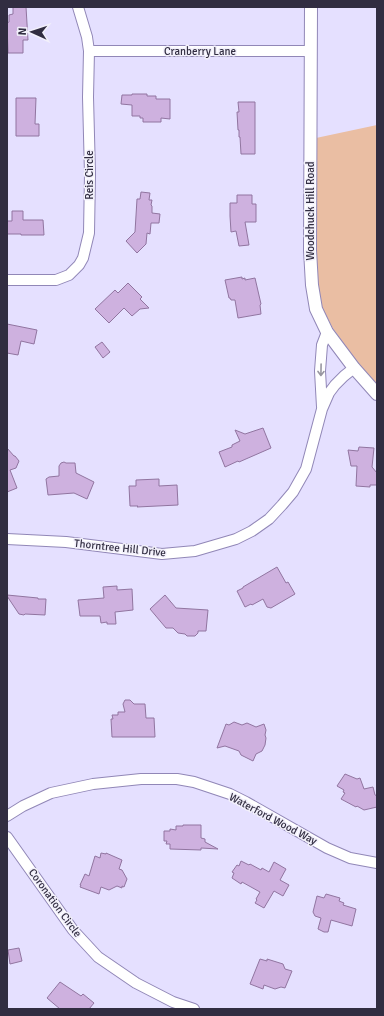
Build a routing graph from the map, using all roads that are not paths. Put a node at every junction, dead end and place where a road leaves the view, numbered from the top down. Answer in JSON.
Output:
{"nodes":[{"id":1,"x":78,"y":7,"type":"edge"},
{"id":2,"x":311,"y":7,"type":"edge"},
{"id":3,"x":89,"y":51,"type":"junction"},
{"id":4,"x":310,"y":51,"type":"junction"},
{"id":5,"x":7,"y":280,"type":"edge"},
{"id":6,"x":327,"y":332,"type":"junction"},
{"id":7,"x":354,"y":368,"type":"junction"},
{"id":8,"x":377,"y":394,"type":"edge"},
{"id":9,"x":322,"y":409,"type":"junction"},
{"id":10,"x":7,"y":539,"type":"edge"},
{"id":11,"x":7,"y":816,"type":"edge"},
{"id":12,"x":7,"y":837,"type":"edge"},
{"id":13,"x":377,"y":863,"type":"edge"},
{"id":14,"x":194,"y":1009,"type":"edge"}],
"edges":[{"from":1,"to":3,"type":"street","name":"Reis Circle"},
{"from":2,"to":4,"type":"street","name":"Woodchuck Hill Road"},
{"from":3,"to":4,"type":"street","name":"Cranberry Lane"},
{"from":3,"to":5,"type":"street","name":"Reis Circle"},
{"from":4,"to":6,"type":"street","name":"Woodchuck Hill Road"},
{"from":6,"to":7,"type":"street","name":"Woodchuck Hill Road"},
{"from":6,"to":9,"type":"street","name":"Thorntree Hill Drive","one_way":true},
{"from":7,"to":8,"type":"street","name":"Woodchuck Hill Road"},
{"from":7,"to":9,"type":"street","name":"Thorntree Hill Drive"},
{"from":9,"to":10,"type":"street","name":"Thorntree Hill Drive"},
{"from":11,"to":13,"type":"street","name":"Waterford Wood Way"},
{"from":12,"to":14,"type":"street","name":"Coronation Circle"}]}
